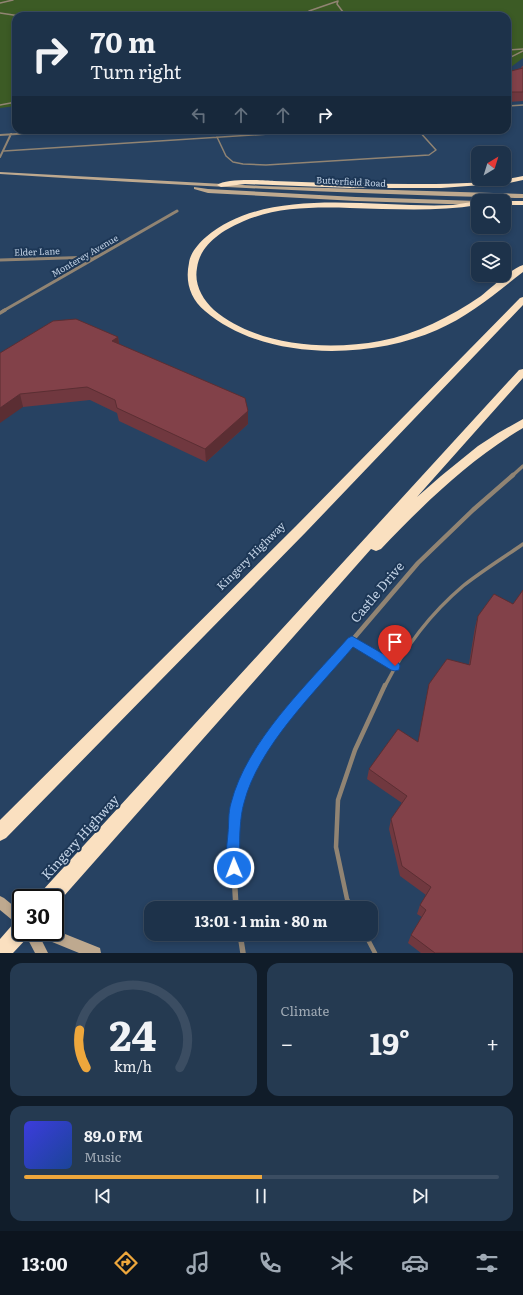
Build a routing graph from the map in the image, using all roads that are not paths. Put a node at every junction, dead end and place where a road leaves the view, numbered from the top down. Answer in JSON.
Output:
{"nodes":[{"id":1,"x":13,"y":0,"type":"edge"},
{"id":2,"x":339,"y":0,"type":"edge"},
{"id":3,"x":0,"y":3,"type":"edge"},
{"id":4,"x":303,"y":12,"type":"edge"},
{"id":5,"x":344,"y":12,"type":"edge"},
{"id":6,"x":0,"y":14,"type":"edge"},
{"id":7,"x":12,"y":15,"type":"edge"},
{"id":8,"x":511,"y":50,"type":"edge"},
{"id":9,"x":523,"y":50,"type":"edge"},
{"id":10,"x":511,"y":56,"type":"edge"},
{"id":11,"x":12,"y":103,"type":"edge"},
{"id":12,"x":0,"y":105,"type":"edge"},
{"id":13,"x":523,"y":105,"type":"edge"},
{"id":14,"x":511,"y":106,"type":"edge"},
{"id":15,"x":11,"y":134,"type":"joint"},
{"id":16,"x":266,"y":134,"type":"edge"},
{"id":17,"x":422,"y":134,"type":"edge"},
{"id":18,"x":0,"y":135,"type":"edge"},
{"id":19,"x":217,"y":137,"type":"junction"},
{"id":20,"x":4,"y":151,"type":"junction"},
{"id":21,"x":0,"y":157,"type":"edge"},
{"id":22,"x":0,"y":173,"type":"edge"},
{"id":23,"x":523,"y":178,"type":"edge"},
{"id":24,"x":177,"y":185,"type":"junction"},
{"id":25,"x":221,"y":185,"type":"junction"},
{"id":26,"x":523,"y":196,"type":"edge"},
{"id":27,"x":471,"y":203,"type":"edge"},
{"id":28,"x":511,"y":203,"type":"edge"},
{"id":29,"x":523,"y":203,"type":"edge"},
{"id":30,"x":471,"y":204,"type":"edge"},
{"id":31,"x":177,"y":211,"type":"dead end"},
{"id":32,"x":98,"y":257,"type":"junction"},
{"id":33,"x":0,"y":260,"type":"edge"},
{"id":34,"x":523,"y":268,"type":"edge"},
{"id":35,"x":523,"y":300,"type":"edge"},
{"id":36,"x":0,"y":312,"type":"edge"},
{"id":37,"x":523,"y":372,"type":"edge"},
{"id":38,"x":523,"y":423,"type":"edge"},
{"id":39,"x":523,"y":466,"type":"edge"},
{"id":40,"x":523,"y":544,"type":"edge"},
{"id":41,"x":352,"y":641,"type":"junction"},
{"id":42,"x":395,"y":666,"type":"junction"},
{"id":43,"x":249,"y":675,"type":"junction"},
{"id":44,"x":0,"y":832,"type":"edge"},
{"id":45,"x":57,"y":889,"type":"edge"},
{"id":46,"x":236,"y":901,"type":"edge"},
{"id":47,"x":348,"y":901,"type":"edge"},
{"id":48,"x":0,"y":902,"type":"edge"},
{"id":49,"x":12,"y":912,"type":"edge"},
{"id":50,"x":12,"y":940,"type":"edge"},
{"id":51,"x":64,"y":940,"type":"edge"},
{"id":52,"x":35,"y":941,"type":"edge"},
{"id":53,"x":241,"y":941,"type":"edge"},
{"id":54,"x":369,"y":941,"type":"edge"},
{"id":55,"x":0,"y":953,"type":"edge"},
{"id":56,"x":42,"y":953,"type":"edge"},
{"id":57,"x":95,"y":953,"type":"edge"},
{"id":58,"x":242,"y":953,"type":"edge"},
{"id":59,"x":375,"y":953,"type":"edge"}],
"edges":[{"from":1,"to":3,"type":"lane"},
{"from":2,"to":4,"type":"lane"},
{"from":2,"to":5,"type":"lane"},
{"from":6,"to":7,"type":"lane"},
{"from":8,"to":9,"type":"lane"},
{"from":9,"to":10,"type":"lane"},
{"from":11,"to":12,"type":"lane"},
{"from":13,"to":14,"type":"lane"},
{"from":15,"to":18,"type":"street"},
{"from":15,"to":20,"type":"street"},
{"from":16,"to":19,"type":"lane"},
{"from":17,"to":19,"type":"lane"},
{"from":19,"to":20,"type":"lane"},
{"from":20,"to":21,"type":"street"},
{"from":22,"to":24,"type":"main road","name":"Butterfield Road"},
{"from":23,"to":25,"type":"highway"},
{"from":24,"to":25,"type":"main road","name":"Butterfield Road"},
{"from":24,"to":27,"type":"main road","name":"Butterfield Road"},
{"from":25,"to":26,"type":"main road","name":"Butterfield Road"},
{"from":28,"to":29,"type":"highway"},
{"from":30,"to":34,"type":"highway"},
{"from":31,"to":32,"type":"street","name":"Monterey Avenue"},
{"from":32,"to":33,"type":"street","name":"Elder Lane"},
{"from":32,"to":36,"type":"street","name":"Monterey Avenue"},
{"from":35,"to":44,"type":"highway","name":"Kingery Highway"},
{"from":37,"to":43,"type":"highway","name":"Kingery Highway"},
{"from":38,"to":43,"type":"highway"},
{"from":39,"to":41,"type":"street","name":"Castle Drive"},
{"from":40,"to":42,"type":"lane"},
{"from":41,"to":42,"type":"lane"},
{"from":41,"to":46,"type":"street","name":"Castle Drive"},
{"from":42,"to":47,"type":"lane"},
{"from":43,"to":45,"type":"highway","name":"Kingery Highway"},
{"from":48,"to":49,"type":"main road"},
{"from":50,"to":55,"type":"highway"},
{"from":51,"to":57,"type":"main road"},
{"from":52,"to":56,"type":"main road"},
{"from":53,"to":58,"type":"street"},
{"from":54,"to":59,"type":"lane"}]}
